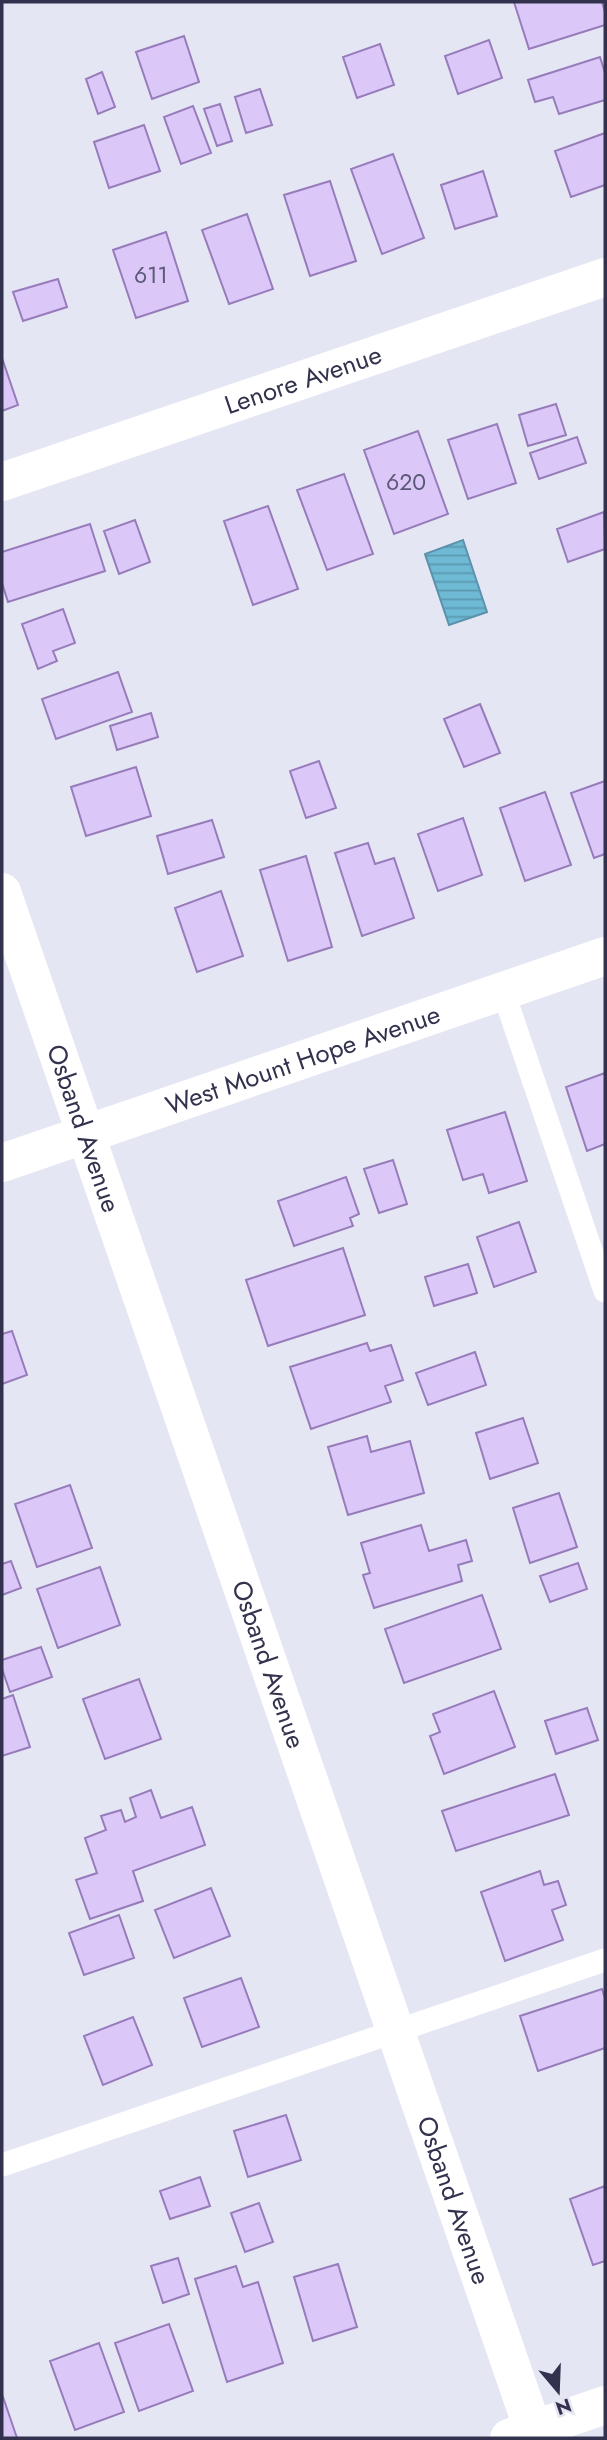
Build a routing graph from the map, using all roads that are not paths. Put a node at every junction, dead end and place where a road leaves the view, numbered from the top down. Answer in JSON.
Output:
{"nodes":[{"id":1,"x":605,"y":277,"type":"edge"},
{"id":2,"x":2,"y":482,"type":"edge"},
{"id":3,"x":2,"y":892,"type":"edge"},
{"id":4,"x":605,"y":956,"type":"edge"},
{"id":5,"x":503,"y":991,"type":"junction"},
{"id":6,"x":86,"y":1134,"type":"junction"},
{"id":7,"x":2,"y":1163,"type":"edge"},
{"id":8,"x":605,"y":1291,"type":"edge"},
{"id":9,"x":605,"y":1960,"type":"edge"},
{"id":10,"x":395,"y":2031,"type":"junction"},
{"id":11,"x":2,"y":2165,"type":"edge"},
{"id":12,"x":605,"y":2405,"type":"edge"},
{"id":13,"x":526,"y":2436,"type":"edge"}],
"edges":[{"from":1,"to":2,"type":"street","name":"Lenore Avenue"},
{"from":3,"to":6,"type":"street","name":"Osband Avenue"},
{"from":4,"to":5,"type":"street","name":"West Mount Hope Avenue"},
{"from":5,"to":6,"type":"street","name":"West Mount Hope Avenue"},
{"from":5,"to":8,"type":"lane"},
{"from":6,"to":7,"type":"street","name":"West Mount Hope Avenue"},
{"from":6,"to":10,"type":"street","name":"Osband Avenue"},
{"from":9,"to":10,"type":"lane"},
{"from":10,"to":11,"type":"lane"},
{"from":10,"to":13,"type":"street","name":"Osband Avenue"},
{"from":12,"to":13,"type":"street"}]}
